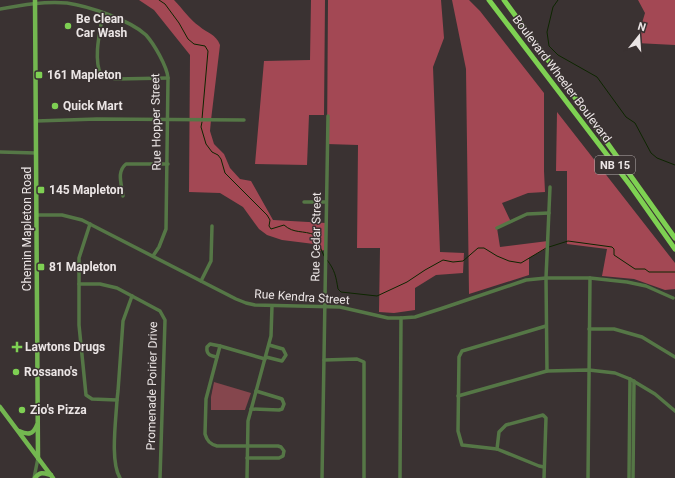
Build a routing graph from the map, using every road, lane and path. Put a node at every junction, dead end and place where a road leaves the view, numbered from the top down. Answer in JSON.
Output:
{"nodes":[{"id":1,"x":489,"y":0,"type":"edge"},
{"id":2,"x":504,"y":0,"type":"edge"},
{"id":3,"x":36,"y":2,"type":"edge"},
{"id":4,"x":0,"y":9,"type":"edge"},
{"id":5,"x":103,"y":13,"type":"junction"},
{"id":6,"x":168,"y":78,"type":"junction"},
{"id":7,"x":328,"y":116,"type":"dead end"},
{"id":8,"x":168,"y":120,"type":"junction"},
{"id":9,"x":244,"y":120,"type":"dead end"},
{"id":10,"x":36,"y":121,"type":"junction"},
{"id":11,"x":0,"y":152,"type":"edge"},
{"id":12,"x":36,"y":153,"type":"junction"},
{"id":13,"x":168,"y":164,"type":"junction"},
{"id":14,"x":550,"y":187,"type":"dead end"},
{"id":15,"x":124,"y":196,"type":"dead end"},
{"id":16,"x":304,"y":202,"type":"dead end"},
{"id":17,"x":326,"y":202,"type":"junction"},
{"id":18,"x":549,"y":213,"type":"junction"},
{"id":19,"x":37,"y":215,"type":"junction"},
{"id":20,"x":90,"y":224,"type":"junction"},
{"id":21,"x":212,"y":226,"type":"dead end"},
{"id":22,"x":497,"y":228,"type":"dead end"},
{"id":23,"x":675,"y":238,"type":"edge"},
{"id":24,"x":675,"y":249,"type":"edge"},
{"id":25,"x":153,"y":256,"type":"junction"},
{"id":26,"x":546,"y":278,"type":"junction"},
{"id":27,"x":590,"y":278,"type":"junction"},
{"id":28,"x":201,"y":281,"type":"junction"},
{"id":29,"x":79,"y":284,"type":"junction"},
{"id":30,"x":132,"y":296,"type":"junction"},
{"id":31,"x":673,"y":298,"type":"dead end"},
{"id":32,"x":272,"y":306,"type":"junction"},
{"id":33,"x":325,"y":307,"type":"junction"},
{"id":34,"x":401,"y":318,"type":"junction"},
{"id":35,"x":546,"y":326,"type":"junction"},
{"id":36,"x":589,"y":329,"type":"junction"},
{"id":37,"x":269,"y":345,"type":"junction"},
{"id":38,"x":220,"y":346,"type":"junction"},
{"id":39,"x":217,"y":357,"type":"junction"},
{"id":40,"x":675,"y":357,"type":"edge"},
{"id":41,"x":266,"y":358,"type":"junction"},
{"id":42,"x":324,"y":360,"type":"junction"},
{"id":43,"x":589,"y":370,"type":"junction"},
{"id":44,"x":547,"y":371,"type":"junction"},
{"id":45,"x":630,"y":379,"type":"junction"},
{"id":46,"x":634,"y":381,"type":"junction"},
{"id":47,"x":256,"y":392,"type":"junction"},
{"id":48,"x":458,"y":396,"type":"junction"},
{"id":49,"x":116,"y":400,"type":"junction"},
{"id":50,"x":0,"y":407,"type":"edge"},
{"id":51,"x":251,"y":409,"type":"junction"},
{"id":52,"x":675,"y":411,"type":"edge"},
{"id":53,"x":38,"y":422,"type":"junction"},
{"id":54,"x":19,"y":431,"type":"junction"},
{"id":55,"x":247,"y":446,"type":"junction"},
{"id":56,"x":497,"y":449,"type":"junction"},
{"id":57,"x":38,"y":458,"type":"junction"},
{"id":58,"x":247,"y":458,"type":"junction"},
{"id":59,"x":544,"y":467,"type":"junction"},
{"id":60,"x":52,"y":476,"type":"edge"},
{"id":61,"x":35,"y":478,"type":"edge"},
{"id":62,"x":120,"y":478,"type":"edge"},
{"id":63,"x":160,"y":478,"type":"edge"},
{"id":64,"x":246,"y":478,"type":"edge"},
{"id":65,"x":322,"y":478,"type":"edge"},
{"id":66,"x":364,"y":478,"type":"edge"},
{"id":67,"x":400,"y":478,"type":"edge"},
{"id":68,"x":544,"y":478,"type":"edge"},
{"id":69,"x":588,"y":478,"type":"edge"},
{"id":70,"x":629,"y":478,"type":"edge"},
{"id":71,"x":634,"y":478,"type":"edge"}],
"edges":[{"from":1,"to":24,"type":"highway","name":"Boulevard Wheeler Boulevard","number":"NB 15"},
{"from":2,"to":23,"type":"highway","name":"Boulevard Wheeler Boulevard","number":"NB 15"},
{"from":3,"to":4,"type":"street","name":"Rue Hopper Street"},
{"from":3,"to":5,"type":"street","name":"Rue Hopper Street"},
{"from":3,"to":10,"type":"main road","name":"Chemin Mapleton Road"},
{"from":5,"to":6,"type":"street","name":"Rue Hopper Street"},
{"from":5,"to":6,"type":"street"},
{"from":6,"to":8,"type":"street","name":"Rue Hopper Street"},
{"from":7,"to":17,"type":"street","name":"Rue Cedar Street"},
{"from":8,"to":9,"type":"street"},
{"from":8,"to":10,"type":"street"},
{"from":8,"to":13,"type":"street","name":"Rue Hopper Street"},
{"from":10,"to":12,"type":"main road","name":"Chemin Mapleton Road"},
{"from":11,"to":12,"type":"street"},
{"from":12,"to":19,"type":"main road","name":"Chemin Mapleton Road"},
{"from":13,"to":15,"type":"street"},
{"from":13,"to":25,"type":"street","name":"Rue Hopper Street"},
{"from":14,"to":18,"type":"street"},
{"from":16,"to":17,"type":"street"},
{"from":17,"to":33,"type":"street","name":"Rue Cedar Street"},
{"from":18,"to":22,"type":"street"},
{"from":18,"to":26,"type":"street"},
{"from":19,"to":20,"type":"street","name":"Rue Kendra Street"},
{"from":19,"to":53,"type":"main road","name":"Chemin Mapleton Road"},
{"from":20,"to":25,"type":"street","name":"Rue Kendra Street"},
{"from":20,"to":29,"type":"street"},
{"from":21,"to":28,"type":"street"},
{"from":25,"to":28,"type":"street","name":"Rue Kendra Street"},
{"from":26,"to":27,"type":"street","name":"Rue Kendra Street"},
{"from":26,"to":34,"type":"street","name":"Rue Kendra Street"},
{"from":26,"to":35,"type":"street"},
{"from":27,"to":31,"type":"street","name":"Rue Kendra Street"},
{"from":27,"to":36,"type":"street"},
{"from":28,"to":32,"type":"street","name":"Rue Kendra Street"},
{"from":29,"to":30,"type":"street","name":"Promenade Poirier Drive"},
{"from":29,"to":49,"type":"street"},
{"from":30,"to":49,"type":"street"},
{"from":30,"to":63,"type":"street","name":"Promenade Poirier Drive"},
{"from":32,"to":33,"type":"street","name":"Rue Kendra Street"},
{"from":32,"to":37,"type":"street"},
{"from":33,"to":34,"type":"street","name":"Rue Kendra Street"},
{"from":33,"to":42,"type":"street","name":"Rue Cedar Street"},
{"from":34,"to":67,"type":"street"},
{"from":35,"to":44,"type":"street"},
{"from":35,"to":48,"type":"street"},
{"from":36,"to":40,"type":"street"},
{"from":36,"to":43,"type":"street"},
{"from":37,"to":41,"type":"street"},
{"from":37,"to":41,"type":"street"},
{"from":38,"to":39,"type":"street"},
{"from":38,"to":39,"type":"street"},
{"from":38,"to":41,"type":"street"},
{"from":39,"to":55,"type":"street"},
{"from":41,"to":47,"type":"street"},
{"from":42,"to":65,"type":"street","name":"Rue Cedar Street"},
{"from":42,"to":66,"type":"street"},
{"from":43,"to":44,"type":"street"},
{"from":43,"to":45,"type":"street"},
{"from":43,"to":69,"type":"street"},
{"from":44,"to":48,"type":"street"},
{"from":45,"to":46,"type":"street"},
{"from":45,"to":70,"type":"street"},
{"from":46,"to":52,"type":"street"},
{"from":46,"to":71,"type":"street"},
{"from":47,"to":51,"type":"street"},
{"from":47,"to":51,"type":"street"},
{"from":48,"to":56,"type":"street"},
{"from":49,"to":62,"type":"street"},
{"from":50,"to":54,"type":"main road"},
{"from":51,"to":55,"type":"street"},
{"from":53,"to":54,"type":"main road"},
{"from":53,"to":57,"type":"main road","name":"Chemin Mapleton Road"},
{"from":54,"to":57,"type":"main road"},
{"from":55,"to":58,"type":"street"},
{"from":55,"to":58,"type":"street"},
{"from":56,"to":59,"type":"street"},
{"from":56,"to":59,"type":"street"},
{"from":57,"to":60,"type":"main road"},
{"from":57,"to":61,"type":"street"},
{"from":58,"to":64,"type":"street"},
{"from":59,"to":68,"type":"street"},
{"from":60,"to":61,"type":"main road"}]}
